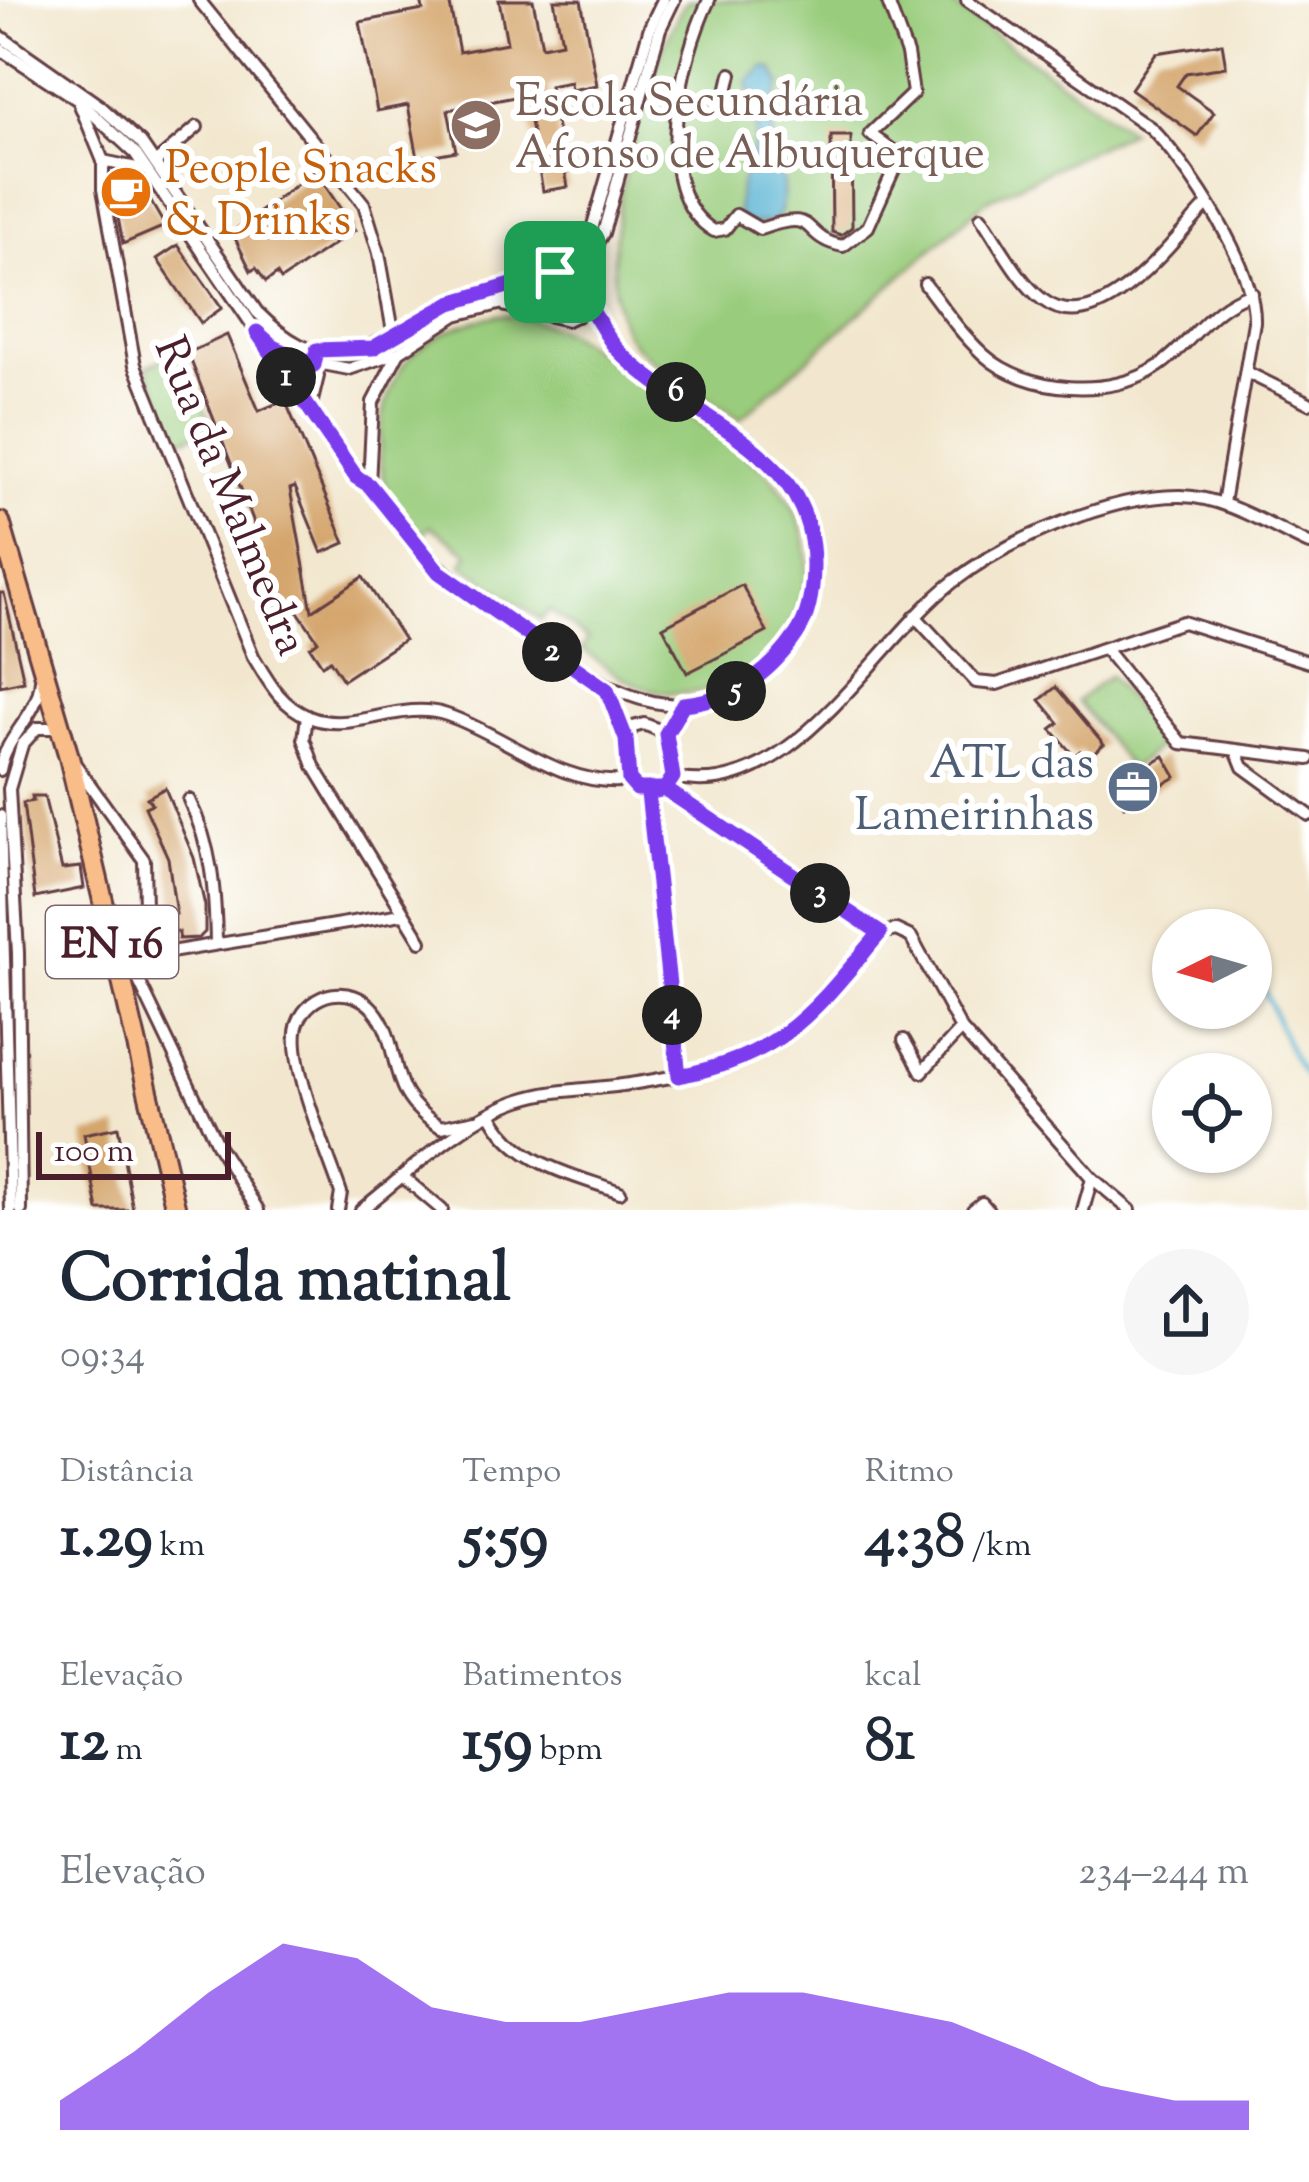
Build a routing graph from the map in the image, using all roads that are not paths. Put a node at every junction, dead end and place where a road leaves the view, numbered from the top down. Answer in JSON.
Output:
{"nodes":[{"id":1,"x":199,"y":0,"type":"edge"},
{"id":2,"x":663,"y":0,"type":"edge"},
{"id":3,"x":674,"y":0,"type":"edge"},
{"id":4,"x":709,"y":0,"type":"edge"},
{"id":5,"x":887,"y":0,"type":"edge"},
{"id":6,"x":967,"y":0,"type":"edge"},
{"id":7,"x":0,"y":36,"type":"edge"},
{"id":8,"x":0,"y":49,"type":"edge"},
{"id":9,"x":78,"y":100,"type":"junction"},
{"id":10,"x":197,"y":127,"type":"dead end"},
{"id":11,"x":121,"y":130,"type":"junction"},
{"id":12,"x":95,"y":148,"type":"junction"},
{"id":13,"x":103,"y":161,"type":"junction"},
{"id":14,"x":152,"y":166,"type":"junction"},
{"id":15,"x":1207,"y":206,"type":"junction"},
{"id":16,"x":981,"y":217,"type":"dead end"},
{"id":17,"x":598,"y":246,"type":"junction"},
{"id":18,"x":559,"y":277,"type":"junction"},
{"id":19,"x":925,"y":284,"type":"dead end"},
{"id":20,"x":1252,"y":293,"type":"junction"},
{"id":21,"x":501,"y":304,"type":"junction"},
{"id":22,"x":591,"y":309,"type":"junction"},
{"id":23,"x":578,"y":316,"type":"junction"},
{"id":24,"x":257,"y":332,"type":"junction"},
{"id":25,"x":394,"y":337,"type":"junction"},
{"id":26,"x":317,"y":350,"type":"junction"},
{"id":27,"x":399,"y":352,"type":"junction"},
{"id":28,"x":314,"y":365,"type":"junction"},
{"id":29,"x":1248,"y":373,"type":"junction"},
{"id":30,"x":299,"y":397,"type":"junction"},
{"id":31,"x":1309,"y":403,"type":"edge"},
{"id":32,"x":310,"y":409,"type":"junction"},
{"id":33,"x":369,"y":485,"type":"junction"},
{"id":34,"x":1223,"y":503,"type":"junction"},
{"id":35,"x":0,"y":522,"type":"edge"},
{"id":36,"x":1309,"y":544,"type":"edge"},
{"id":37,"x":7,"y":578,"type":"edge"},
{"id":38,"x":915,"y":616,"type":"junction"},
{"id":39,"x":1105,"y":649,"type":"junction"},
{"id":40,"x":1309,"y":662,"type":"edge"},
{"id":41,"x":607,"y":690,"type":"junction"},
{"id":42,"x":683,"y":704,"type":"junction"},
{"id":43,"x":49,"y":715,"type":"junction"},
{"id":44,"x":307,"y":716,"type":"junction"},
{"id":45,"x":666,"y":734,"type":"junction"},
{"id":46,"x":626,"y":739,"type":"junction"},
{"id":47,"x":1237,"y":752,"type":"junction"},
{"id":48,"x":69,"y":757,"type":"junction"},
{"id":49,"x":1309,"y":759,"type":"edge"},
{"id":50,"x":0,"y":770,"type":"edge"},
{"id":51,"x":673,"y":777,"type":"junction"},
{"id":52,"x":629,"y":780,"type":"junction"},
{"id":53,"x":665,"y":789,"type":"junction"},
{"id":54,"x":4,"y":790,"type":"edge"},
{"id":55,"x":648,"y":793,"type":"junction"},
{"id":56,"x":189,"y":800,"type":"dead end"},
{"id":57,"x":1309,"y":815,"type":"edge"},
{"id":58,"x":0,"y":816,"type":"edge"},
{"id":59,"x":403,"y":914,"type":"junction"},
{"id":60,"x":880,"y":933,"type":"junction"},
{"id":61,"x":421,"y":941,"type":"dead end"},
{"id":62,"x":216,"y":942,"type":"junction"},
{"id":63,"x":146,"y":956,"type":"junction"},
{"id":64,"x":128,"y":978,"type":"junction"},
{"id":65,"x":153,"y":1007,"type":"junction"},
{"id":66,"x":126,"y":1010,"type":"junction"},
{"id":67,"x":961,"y":1029,"type":"junction"},
{"id":68,"x":904,"y":1040,"type":"dead end"},
{"id":69,"x":679,"y":1076,"type":"junction"},
{"id":70,"x":488,"y":1116,"type":"junction"},
{"id":71,"x":403,"y":1177,"type":"junction"},
{"id":72,"x":1092,"y":1178,"type":"junction"},
{"id":73,"x":620,"y":1192,"type":"dead end"},
{"id":74,"x":11,"y":1210,"type":"edge"},
{"id":75,"x":21,"y":1210,"type":"edge"},
{"id":76,"x":176,"y":1210,"type":"edge"},
{"id":77,"x":258,"y":1210,"type":"edge"},
{"id":78,"x":338,"y":1210,"type":"edge"},
{"id":79,"x":361,"y":1210,"type":"edge"},
{"id":80,"x":442,"y":1210,"type":"edge"},
{"id":81,"x":974,"y":1210,"type":"edge"},
{"id":82,"x":988,"y":1210,"type":"edge"},
{"id":83,"x":1083,"y":1210,"type":"edge"},
{"id":84,"x":1130,"y":1210,"type":"edge"}],
"edges":[{"from":1,"to":25,"type":"street"},
{"from":2,"to":18,"type":"street"},
{"from":3,"to":17,"type":"street"},
{"from":4,"to":5,"type":"street"},
{"from":6,"to":15,"type":"street"},
{"from":7,"to":11,"type":"street"},
{"from":8,"to":9,"type":"street"},
{"from":9,"to":11,"type":"street"},
{"from":9,"to":12,"type":"street","name":"Rua da Malmedra"},
{"from":10,"to":14,"type":"street"},
{"from":11,"to":12,"type":"street"},
{"from":11,"to":13,"type":"street"},
{"from":11,"to":14,"type":"street"},
{"from":12,"to":13,"type":"street","name":"Rua da Malmedra"},
{"from":13,"to":14,"type":"street"},
{"from":13,"to":44,"type":"street","name":"Rua da Malmedra"},
{"from":14,"to":24,"type":"street"},
{"from":14,"to":26,"type":"street"},
{"from":15,"to":16,"type":"street"},
{"from":15,"to":20,"type":"street"},
{"from":17,"to":18,"type":"street"},
{"from":17,"to":22,"type":"street"},
{"from":18,"to":21,"type":"street"},
{"from":18,"to":22,"type":"street"},
{"from":18,"to":23,"type":"street"},
{"from":18,"to":25,"type":"street"},
{"from":19,"to":20,"type":"street"},
{"from":20,"to":29,"type":"street"},
{"from":21,"to":23,"type":"street"},
{"from":21,"to":27,"type":"street"},
{"from":22,"to":23,"type":"street"},
{"from":22,"to":42,"type":"street"},
{"from":24,"to":28,"type":"street"},
{"from":24,"to":30,"type":"street"},
{"from":25,"to":26,"type":"street"},
{"from":26,"to":28,"type":"street"},
{"from":27,"to":28,"type":"street"},
{"from":27,"to":33,"type":"street"},
{"from":28,"to":30,"type":"street"},
{"from":28,"to":32,"type":"street"},
{"from":29,"to":31,"type":"street"},
{"from":29,"to":34,"type":"street"},
{"from":30,"to":32,"type":"street"},
{"from":32,"to":33,"type":"street"},
{"from":33,"to":41,"type":"street"},
{"from":34,"to":36,"type":"street"},
{"from":34,"to":38,"type":"street"},
{"from":35,"to":37,"type":"main road","number":"EN 16"},
{"from":37,"to":43,"type":"main road","number":"EN 16"},
{"from":38,"to":39,"type":"street"},
{"from":38,"to":51,"type":"street"},
{"from":39,"to":40,"type":"street"},
{"from":39,"to":47,"type":"street"},
{"from":41,"to":42,"type":"street"},
{"from":41,"to":46,"type":"street"},
{"from":42,"to":45,"type":"street"},
{"from":43,"to":48,"type":"main road","number":"EN 16"},
{"from":43,"to":50,"type":"street"},
{"from":43,"to":54,"type":"street"},
{"from":44,"to":52,"type":"street","name":"Rua da Malmedra"},
{"from":44,"to":59,"type":"street"},
{"from":45,"to":46,"type":"street"},
{"from":45,"to":51,"type":"street"},
{"from":46,"to":52,"type":"street"},
{"from":47,"to":49,"type":"street"},
{"from":47,"to":57,"type":"street"},
{"from":48,"to":63,"type":"street"},
{"from":48,"to":64,"type":"main road","number":"EN 16"},
{"from":51,"to":53,"type":"street"},
{"from":52,"to":55,"type":"street"},
{"from":53,"to":55,"type":"street"},
{"from":53,"to":60,"type":"street"},
{"from":54,"to":75,"type":"street"},
{"from":55,"to":69,"type":"street"},
{"from":56,"to":62,"type":"street"},
{"from":58,"to":74,"type":"street"},
{"from":59,"to":61,"type":"street"},
{"from":59,"to":62,"type":"street"},
{"from":60,"to":67,"type":"street"},
{"from":60,"to":69,"type":"street"},
{"from":62,"to":63,"type":"street"},
{"from":63,"to":64,"type":"street"},
{"from":64,"to":65,"type":"street"},
{"from":64,"to":66,"type":"main road","number":"EN 16"},
{"from":65,"to":66,"type":"street"},
{"from":65,"to":77,"type":"street"},
{"from":66,"to":76,"type":"main road","number":"EN 16"},
{"from":67,"to":68,"type":"street"},
{"from":67,"to":72,"type":"street"},
{"from":69,"to":70,"type":"street"},
{"from":70,"to":71,"type":"street"},
{"from":70,"to":73,"type":"street"},
{"from":70,"to":78,"type":"street"},
{"from":71,"to":79,"type":"street"},
{"from":71,"to":80,"type":"street"},
{"from":72,"to":83,"type":"street"},
{"from":72,"to":84,"type":"street"},
{"from":81,"to":82,"type":"street"}]}
